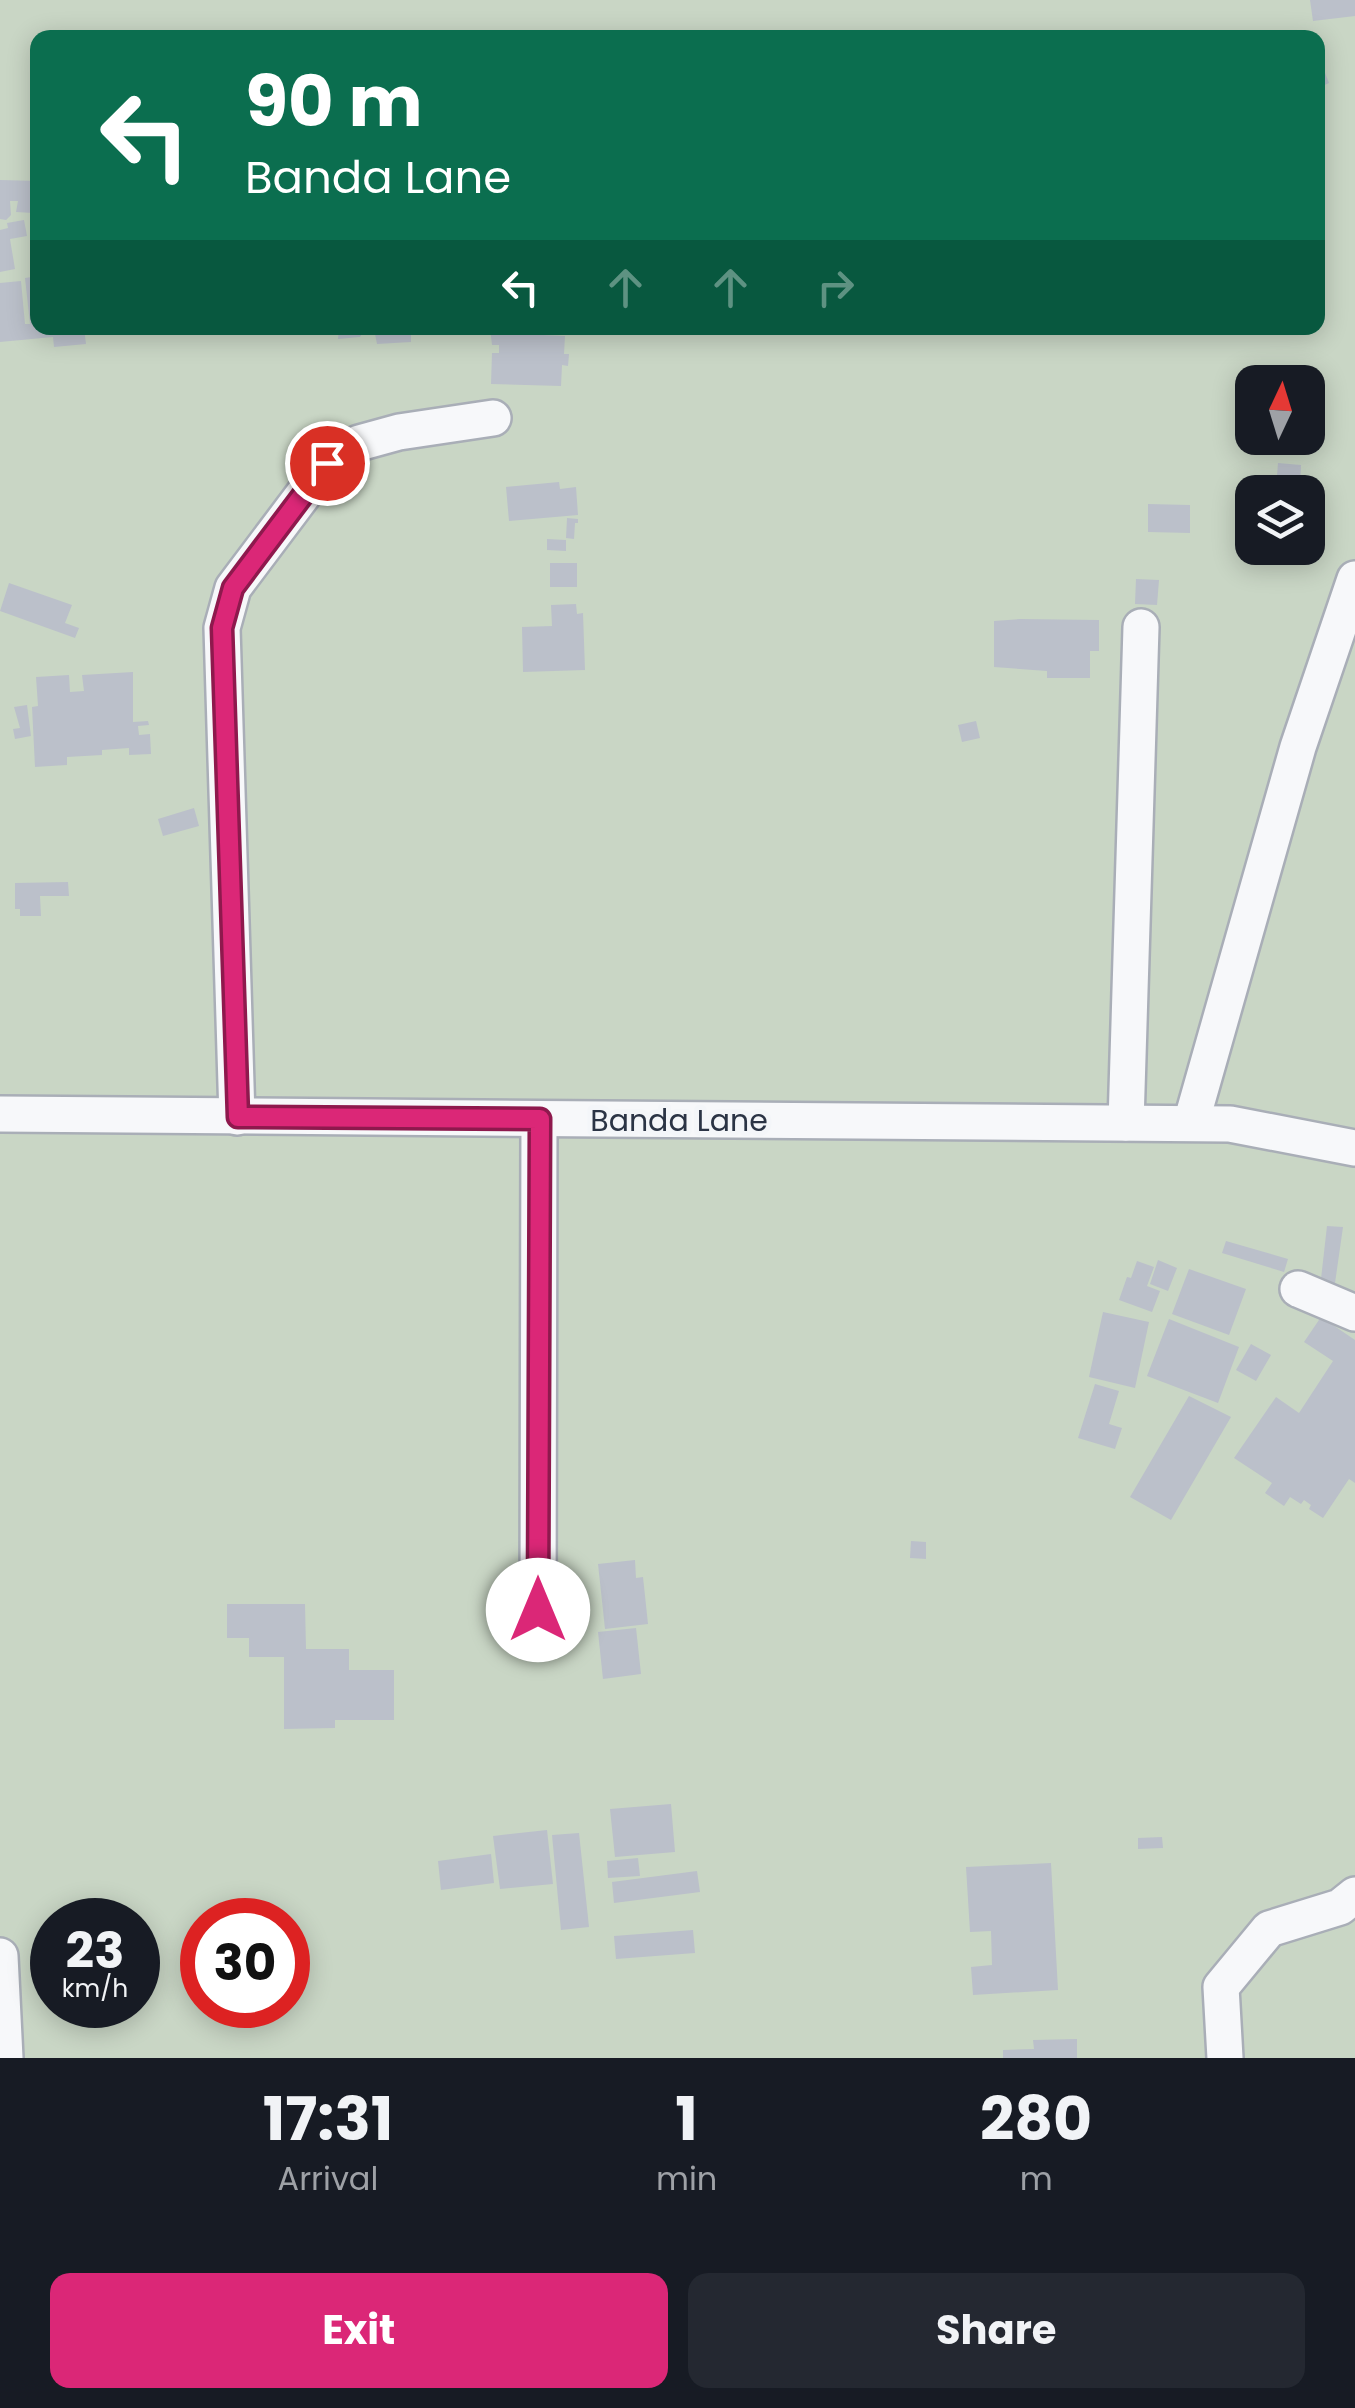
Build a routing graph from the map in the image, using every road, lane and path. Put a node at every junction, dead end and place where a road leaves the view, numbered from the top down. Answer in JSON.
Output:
{"nodes":[{"id":1,"x":494,"y":418,"type":"dead end"},
{"id":2,"x":1355,"y":580,"type":"edge"},
{"id":3,"x":1141,"y":627,"type":"dead end"},
{"id":4,"x":0,"y":1114,"type":"edge"},
{"id":5,"x":238,"y":1117,"type":"junction"},
{"id":6,"x":540,"y":1119,"type":"junction"},
{"id":7,"x":1126,"y":1123,"type":"junction"},
{"id":8,"x":1192,"y":1124,"type":"junction"},
{"id":9,"x":1355,"y":1148,"type":"edge"},
{"id":10,"x":1298,"y":1289,"type":"dead end"},
{"id":11,"x":1355,"y":1313,"type":"edge"},
{"id":12,"x":538,"y":1610,"type":"dead end"},
{"id":13,"x":1355,"y":1895,"type":"edge"},
{"id":14,"x":0,"y":1956,"type":"edge"},
{"id":15,"x":5,"y":2058,"type":"edge"},
{"id":16,"x":1225,"y":2058,"type":"edge"}],
"edges":[{"from":1,"to":5,"type":"street"},
{"from":2,"to":8,"type":"street"},
{"from":3,"to":7,"type":"street"},
{"from":4,"to":5,"type":"street","name":"Banda Lane"},
{"from":5,"to":6,"type":"street","name":"Banda Lane"},
{"from":6,"to":7,"type":"street","name":"Banda Lane"},
{"from":6,"to":12,"type":"street"},
{"from":7,"to":8,"type":"street","name":"Banda Lane"},
{"from":8,"to":9,"type":"street","name":"Banda Lane"},
{"from":10,"to":11,"type":"street"},
{"from":13,"to":16,"type":"street"},
{"from":14,"to":15,"type":"street"}]}
